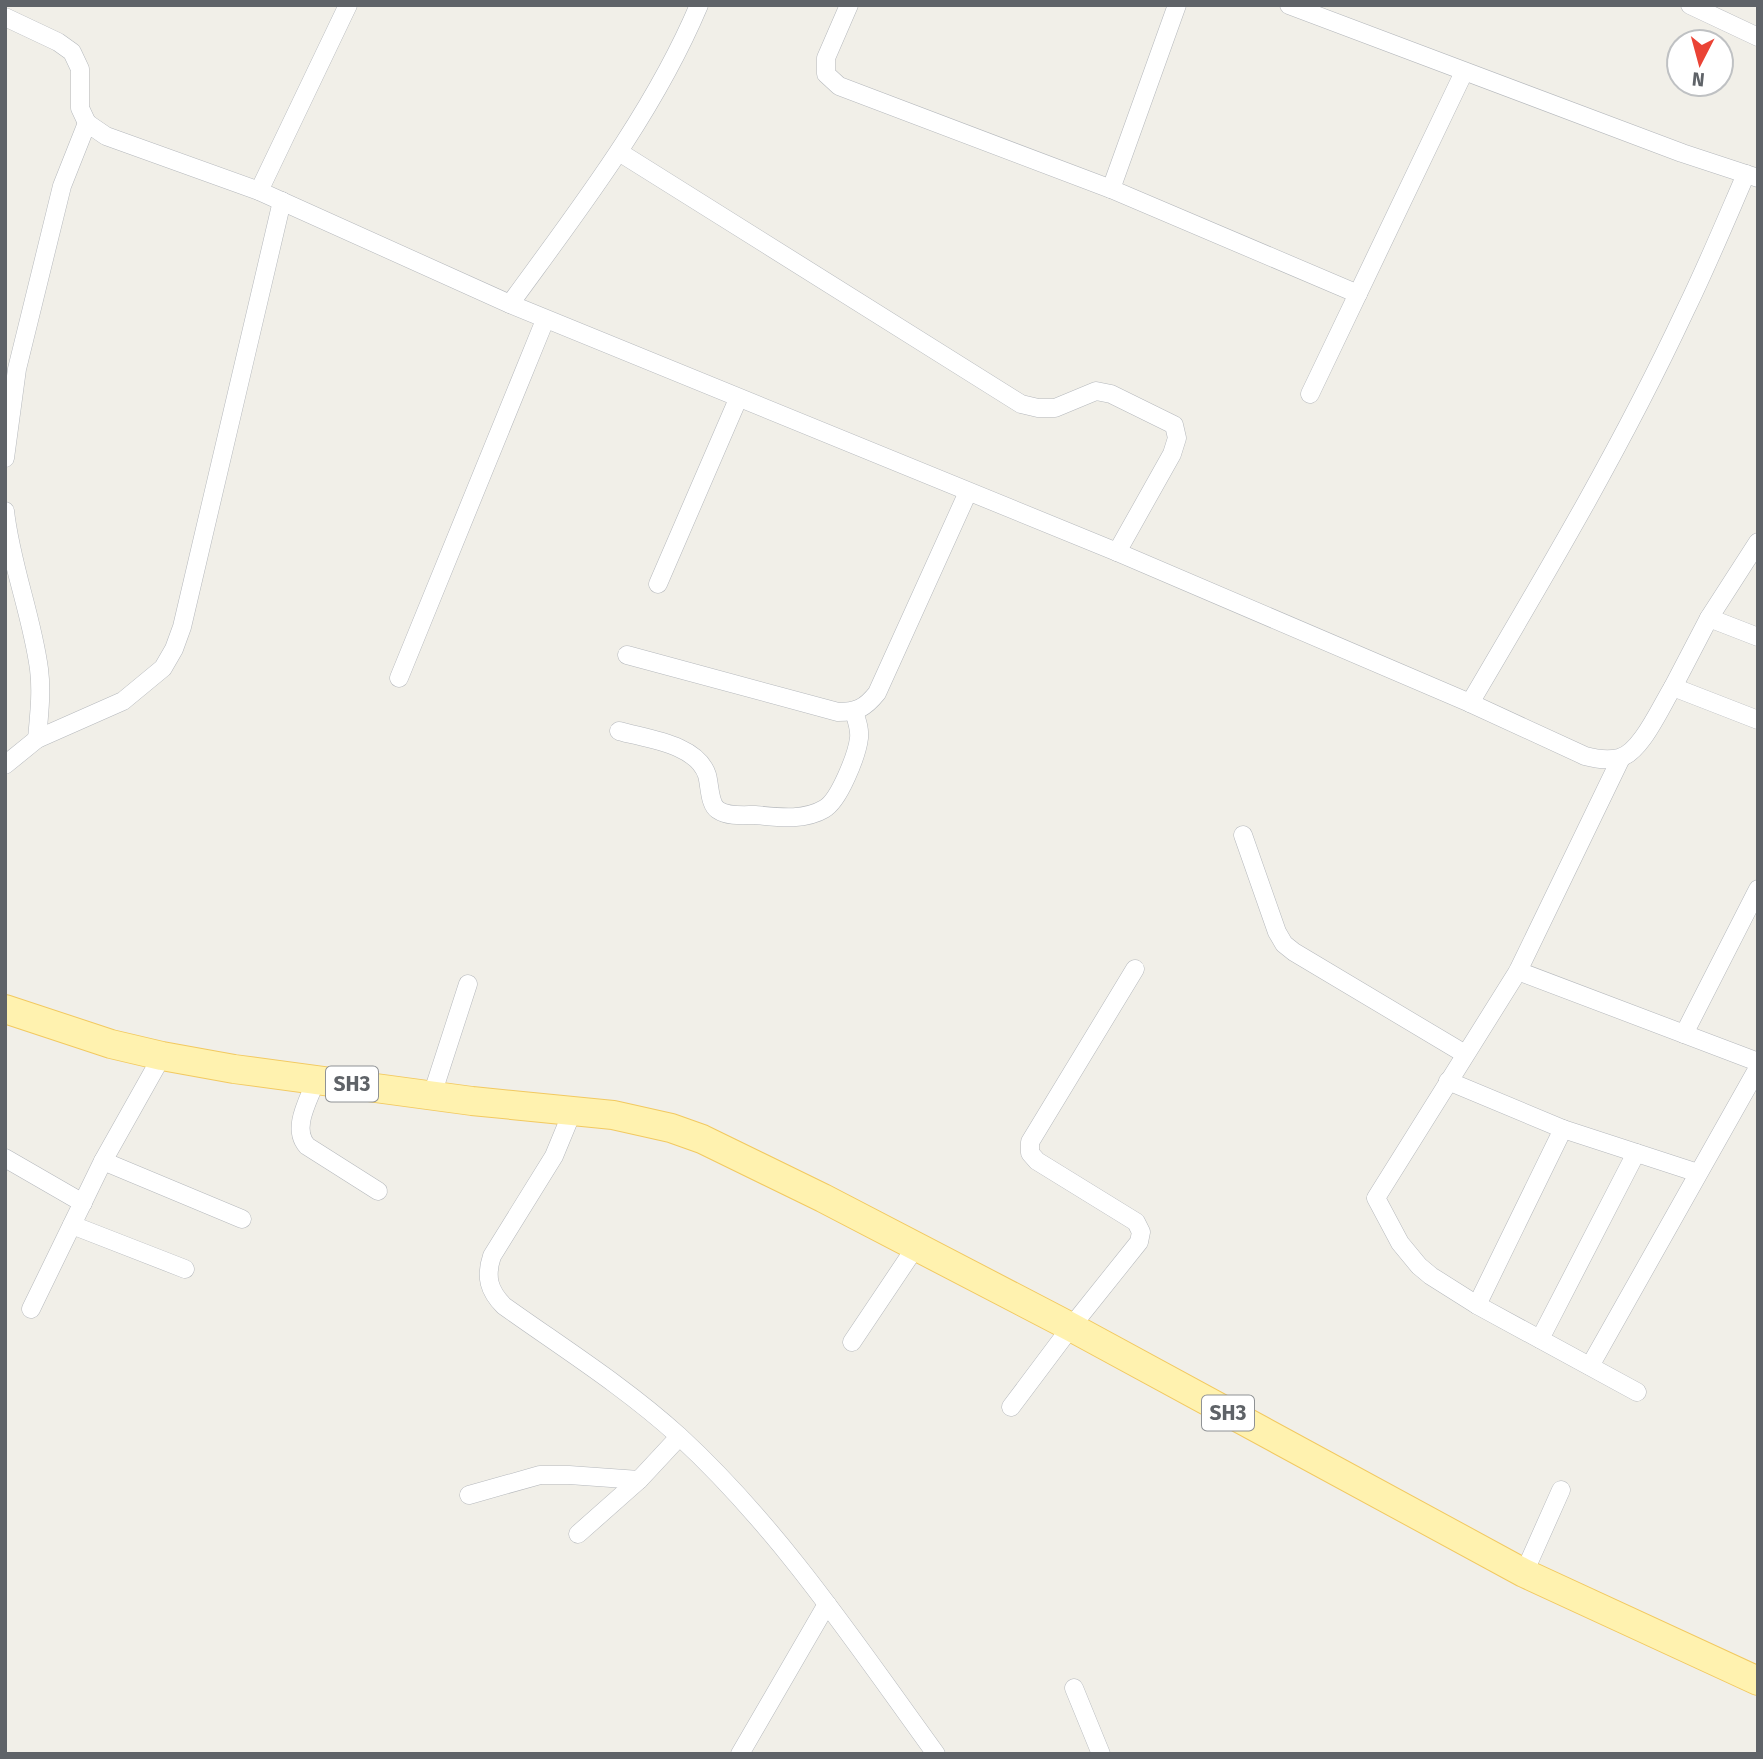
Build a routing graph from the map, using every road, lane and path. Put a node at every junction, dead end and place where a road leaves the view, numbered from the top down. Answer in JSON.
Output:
{"nodes":[{"id":1,"x":348,"y":5,"type":"edge"},
{"id":2,"x":699,"y":5,"type":"edge"},
{"id":3,"x":849,"y":5,"type":"edge"},
{"id":4,"x":1177,"y":5,"type":"edge"},
{"id":5,"x":1289,"y":5,"type":"edge"},
{"id":6,"x":1690,"y":5,"type":"edge"},
{"id":7,"x":5,"y":17,"type":"edge"},
{"id":8,"x":1758,"y":37,"type":"edge"},
{"id":9,"x":1464,"y":72,"type":"junction"},
{"id":10,"x":87,"y":123,"type":"junction"},
{"id":11,"x":619,"y":152,"type":"junction"},
{"id":12,"x":1752,"y":176,"type":"edge"},
{"id":13,"x":1111,"y":189,"type":"junction"},
{"id":14,"x":260,"y":191,"type":"junction"},
{"id":15,"x":282,"y":201,"type":"junction"},
{"id":16,"x":1357,"y":294,"type":"junction"},
{"id":17,"x":510,"y":304,"type":"junction"},
{"id":18,"x":545,"y":320,"type":"junction"},
{"id":19,"x":1310,"y":394,"type":"dead end"},
{"id":20,"x":738,"y":399,"type":"junction"},
{"id":21,"x":5,"y":458,"type":"edge"},
{"id":22,"x":968,"y":492,"type":"junction"},
{"id":23,"x":5,"y":511,"type":"edge"},
{"id":24,"x":1758,"y":542,"type":"edge"},
{"id":25,"x":1117,"y":552,"type":"junction"},
{"id":26,"x":657,"y":584,"type":"dead end"},
{"id":27,"x":1709,"y":618,"type":"junction"},
{"id":28,"x":1758,"y":637,"type":"edge"},
{"id":29,"x":626,"y":655,"type":"dead end"},
{"id":30,"x":399,"y":678,"type":"dead end"},
{"id":31,"x":1672,"y":687,"type":"junction"},
{"id":32,"x":1470,"y":703,"type":"junction"},
{"id":33,"x":854,"y":712,"type":"junction"},
{"id":34,"x":1758,"y":720,"type":"edge"},
{"id":35,"x":619,"y":731,"type":"dead end"},
{"id":36,"x":37,"y":739,"type":"junction"},
{"id":37,"x":1621,"y":758,"type":"junction"},
{"id":38,"x":5,"y":765,"type":"edge"},
{"id":39,"x":1242,"y":835,"type":"dead end"},
{"id":40,"x":1758,"y":889,"type":"edge"},
{"id":41,"x":1135,"y":969,"type":"dead end"},
{"id":42,"x":1518,"y":971,"type":"junction"},
{"id":43,"x":468,"y":984,"type":"dead end"},
{"id":44,"x":5,"y":1009,"type":"edge"},
{"id":45,"x":1684,"y":1034,"type":"junction"},
{"id":46,"x":1465,"y":1054,"type":"junction"},
{"id":47,"x":162,"y":1056,"type":"junction"},
{"id":48,"x":1758,"y":1062,"type":"edge"},
{"id":49,"x":1758,"y":1068,"type":"edge"},
{"id":50,"x":316,"y":1080,"type":"junction"},
{"id":51,"x":1448,"y":1081,"type":"junction"},
{"id":52,"x":432,"y":1095,"type":"junction"},
{"id":53,"x":573,"y":1110,"type":"junction"},
{"id":54,"x":1563,"y":1129,"type":"junction"},
{"id":55,"x":1636,"y":1153,"type":"junction"},
{"id":56,"x":5,"y":1158,"type":"edge"},
{"id":57,"x":103,"y":1161,"type":"junction"},
{"id":58,"x":1698,"y":1174,"type":"junction"},
{"id":59,"x":378,"y":1191,"type":"dead end"},
{"id":60,"x":83,"y":1203,"type":"junction"},
{"id":61,"x":243,"y":1220,"type":"dead end"},
{"id":62,"x":72,"y":1225,"type":"junction"},
{"id":63,"x":915,"y":1248,"type":"junction"},
{"id":64,"x":185,"y":1269,"type":"dead end"},
{"id":65,"x":1476,"y":1305,"type":"junction"},
{"id":66,"x":31,"y":1309,"type":"dead end"},
{"id":67,"x":1071,"y":1327,"type":"junction"},
{"id":68,"x":1540,"y":1339,"type":"junction"},
{"id":69,"x":852,"y":1342,"type":"dead end"},
{"id":70,"x":1590,"y":1366,"type":"junction"},
{"id":71,"x":1637,"y":1392,"type":"dead end"},
{"id":72,"x":1011,"y":1407,"type":"dead end"},
{"id":73,"x":679,"y":1437,"type":"junction"},
{"id":74,"x":639,"y":1480,"type":"junction"},
{"id":75,"x":1561,"y":1490,"type":"dead end"},
{"id":76,"x":469,"y":1495,"type":"dead end"},
{"id":77,"x":578,"y":1534,"type":"dead end"},
{"id":78,"x":1524,"y":1573,"type":"junction"},
{"id":79,"x":827,"y":1604,"type":"junction"},
{"id":80,"x":1758,"y":1681,"type":"edge"},
{"id":81,"x":1074,"y":1688,"type":"dead end"},
{"id":82,"x":740,"y":1754,"type":"edge"},
{"id":83,"x":936,"y":1754,"type":"edge"},
{"id":84,"x":1101,"y":1754,"type":"edge"}],
"edges":[{"from":1,"to":14,"type":"street"},
{"from":2,"to":11,"type":"street"},
{"from":3,"to":13,"type":"street"},
{"from":4,"to":13,"type":"street"},
{"from":5,"to":9,"type":"street"},
{"from":6,"to":8,"type":"street"},
{"from":7,"to":10,"type":"street"},
{"from":9,"to":12,"type":"street"},
{"from":9,"to":16,"type":"street"},
{"from":10,"to":14,"type":"street"},
{"from":10,"to":21,"type":"street"},
{"from":11,"to":17,"type":"street"},
{"from":11,"to":25,"type":"street"},
{"from":12,"to":32,"type":"street"},
{"from":13,"to":16,"type":"street"},
{"from":14,"to":15,"type":"street"},
{"from":15,"to":17,"type":"street"},
{"from":15,"to":36,"type":"street"},
{"from":16,"to":19,"type":"street"},
{"from":17,"to":18,"type":"street"},
{"from":18,"to":20,"type":"street"},
{"from":18,"to":30,"type":"street"},
{"from":20,"to":22,"type":"street"},
{"from":20,"to":26,"type":"street"},
{"from":22,"to":25,"type":"street"},
{"from":22,"to":33,"type":"street"},
{"from":23,"to":36,"type":"street"},
{"from":24,"to":27,"type":"street"},
{"from":25,"to":32,"type":"street"},
{"from":27,"to":28,"type":"street"},
{"from":27,"to":31,"type":"street"},
{"from":29,"to":33,"type":"street"},
{"from":31,"to":34,"type":"street"},
{"from":31,"to":37,"type":"street"},
{"from":32,"to":37,"type":"street"},
{"from":33,"to":35,"type":"street"},
{"from":36,"to":38,"type":"street"},
{"from":37,"to":42,"type":"street"},
{"from":39,"to":46,"type":"street"},
{"from":40,"to":45,"type":"street"},
{"from":41,"to":67,"type":"street"},
{"from":42,"to":45,"type":"street"},
{"from":42,"to":46,"type":"street"},
{"from":43,"to":52,"type":"street"},
{"from":44,"to":47,"type":"main road","number":"SH3"},
{"from":45,"to":48,"type":"street"},
{"from":46,"to":51,"type":"street"},
{"from":47,"to":50,"type":"main road","number":"SH3"},
{"from":47,"to":57,"type":"street"},
{"from":49,"to":58,"type":"street"},
{"from":50,"to":52,"type":"main road","number":"SH3"},
{"from":50,"to":59,"type":"street"},
{"from":51,"to":54,"type":"street"},
{"from":51,"to":65,"type":"street"},
{"from":52,"to":53,"type":"main road","number":"SH3"},
{"from":53,"to":63,"type":"main road","number":"SH3"},
{"from":53,"to":73,"type":"street"},
{"from":54,"to":55,"type":"street"},
{"from":54,"to":65,"type":"street"},
{"from":55,"to":58,"type":"street"},
{"from":55,"to":68,"type":"street"},
{"from":56,"to":60,"type":"street"},
{"from":57,"to":60,"type":"street"},
{"from":57,"to":61,"type":"street"},
{"from":58,"to":70,"type":"street"},
{"from":60,"to":62,"type":"street"},
{"from":62,"to":64,"type":"street"},
{"from":62,"to":66,"type":"street"},
{"from":63,"to":67,"type":"main road","number":"SH3"},
{"from":63,"to":69,"type":"street"},
{"from":65,"to":68,"type":"street"},
{"from":67,"to":72,"type":"street"},
{"from":67,"to":78,"type":"main road","number":"SH3"},
{"from":68,"to":70,"type":"street"},
{"from":70,"to":71,"type":"street"},
{"from":73,"to":74,"type":"street"},
{"from":73,"to":79,"type":"street"},
{"from":74,"to":76,"type":"street"},
{"from":74,"to":77,"type":"street"},
{"from":75,"to":78,"type":"street"},
{"from":78,"to":80,"type":"main road","number":"SH3"},
{"from":79,"to":82,"type":"street"},
{"from":79,"to":83,"type":"street"},
{"from":81,"to":84,"type":"street"}]}
